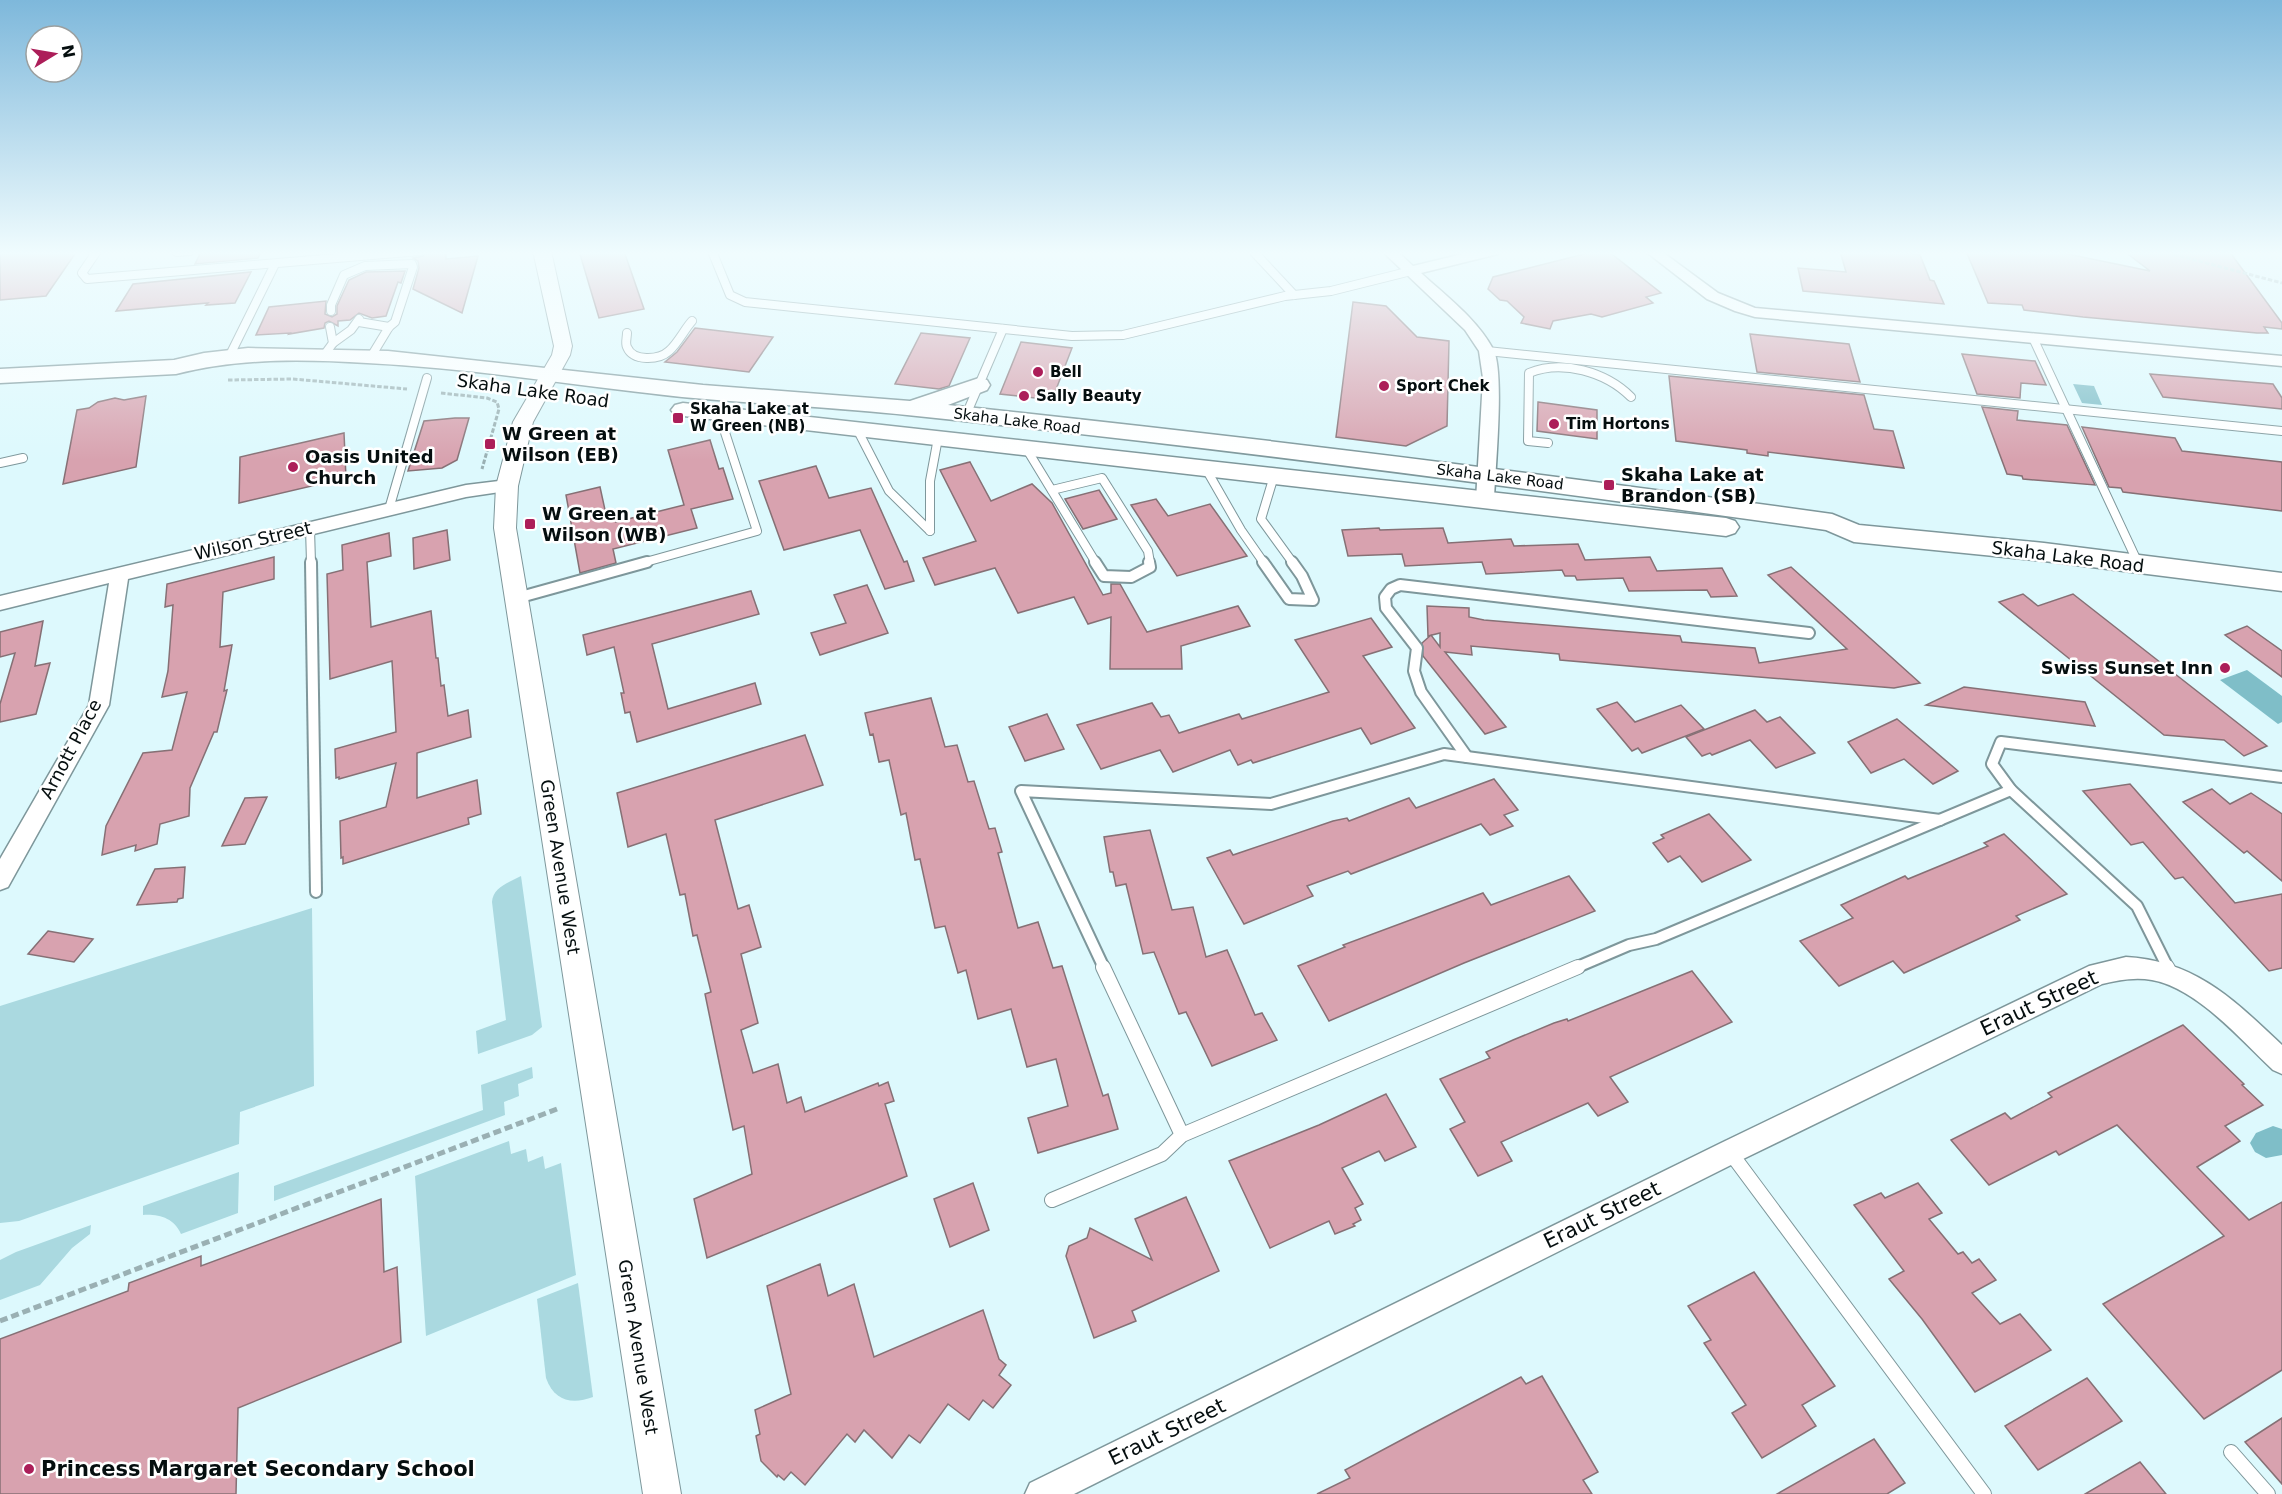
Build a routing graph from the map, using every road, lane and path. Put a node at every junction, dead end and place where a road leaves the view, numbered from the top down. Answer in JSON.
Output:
{"nodes":[{"id":1,"x":247,"y":321,"type":"edge"},
{"id":2,"x":358,"y":321,"type":"edge"},
{"id":3,"x":362,"y":321,"type":"edge"},
{"id":4,"x":395,"y":321,"type":"edge"},
{"id":5,"x":557,"y":321,"type":"edge"},
{"id":6,"x":692,"y":321,"type":"dead end"},
{"id":7,"x":925,"y":321,"type":"edge"},
{"id":8,"x":1184,"y":321,"type":"edge"},
{"id":9,"x":1463,"y":321,"type":"edge"},
{"id":10,"x":1858,"y":321,"type":"edge"},
{"id":11,"x":330,"y":327,"type":"dead end"},
{"id":12,"x":388,"y":327,"type":"junction"},
{"id":13,"x":1003,"y":329,"type":"junction"},
{"id":14,"x":627,"y":333,"type":"dead end"},
{"id":15,"x":2033,"y":338,"type":"junction"},
{"id":16,"x":329,"y":348,"type":"junction"},
{"id":17,"x":1487,"y":351,"type":"junction"},
{"id":18,"x":372,"y":355,"type":"junction"},
{"id":19,"x":229,"y":357,"type":"junction"},
{"id":20,"x":2282,"y":361,"type":"edge"},
{"id":21,"x":176,"y":367,"type":"junction"},
{"id":22,"x":0,"y":376,"type":"edge"},
{"id":23,"x":222,"y":380,"type":"dead end"},
{"id":24,"x":545,"y":383,"type":"junction"},
{"id":25,"x":425,"y":384,"type":"junction"},
{"id":26,"x":980,"y":385,"type":"junction"},
{"id":27,"x":1631,"y":397,"type":"dead end"},
{"id":28,"x":901,"y":407,"type":"junction"},
{"id":29,"x":2066,"y":409,"type":"junction"},
{"id":30,"x":711,"y":413,"type":"junction"},
{"id":31,"x":966,"y":415,"type":"junction"},
{"id":32,"x":857,"y":429,"type":"junction"},
{"id":33,"x":2282,"y":431,"type":"edge"},
{"id":34,"x":938,"y":438,"type":"junction"},
{"id":35,"x":1548,"y":443,"type":"dead end"},
{"id":36,"x":1026,"y":448,"type":"junction"},
{"id":37,"x":23,"y":458,"type":"dead end"},
{"id":38,"x":0,"y":463,"type":"edge"},
{"id":39,"x":1199,"y":468,"type":"junction"},
{"id":40,"x":480,"y":472,"type":"dead end"},
{"id":41,"x":1274,"y":476,"type":"junction"},
{"id":42,"x":507,"y":486,"type":"junction"},
{"id":43,"x":1485,"y":487,"type":"junction"},
{"id":44,"x":1052,"y":490,"type":"junction"},
{"id":45,"x":389,"y":509,"type":"junction"},
{"id":46,"x":309,"y":528,"type":"junction"},
{"id":47,"x":2139,"y":566,"type":"junction"},
{"id":48,"x":120,"y":573,"type":"junction"},
{"id":49,"x":2282,"y":582,"type":"edge"},
{"id":50,"x":517,"y":598,"type":"junction"},
{"id":51,"x":0,"y":603,"type":"edge"},
{"id":52,"x":1809,"y":633,"type":"dead end"},
{"id":53,"x":1467,"y":757,"type":"junction"},
{"id":54,"x":2282,"y":777,"type":"edge"},
{"id":55,"x":2011,"y":790,"type":"junction"},
{"id":56,"x":1940,"y":820,"type":"junction"},
{"id":57,"x":0,"y":880,"type":"edge"},
{"id":58,"x":316,"y":892,"type":"dead end"},
{"id":59,"x":2170,"y":973,"type":"junction"},
{"id":60,"x":2282,"y":1062,"type":"edge"},
{"id":61,"x":556,"y":1109,"type":"dead end"},
{"id":62,"x":1182,"y":1135,"type":"junction"},
{"id":63,"x":1730,"y":1152,"type":"junction"},
{"id":64,"x":1052,"y":1200,"type":"dead end"},
{"id":65,"x":0,"y":1321,"type":"edge"},
{"id":66,"x":2231,"y":1452,"type":"dead end"},
{"id":67,"x":662,"y":1494,"type":"edge"},
{"id":68,"x":1041,"y":1494,"type":"edge"},
{"id":69,"x":1984,"y":1494,"type":"edge"},
{"id":70,"x":2268,"y":1494,"type":"edge"}],
"edges":[{"from":1,"to":19,"type":"lane"},
{"from":2,"to":16,"type":"lane"},
{"from":3,"to":12,"type":"lane"},
{"from":4,"to":12,"type":"lane"},
{"from":5,"to":24,"type":"street","name":"Green Avenue West"},
{"from":6,"to":14,"type":"lane"},
{"from":7,"to":13,"type":"lane"},
{"from":8,"to":13,"type":"lane"},
{"from":9,"to":17,"type":"street"},
{"from":10,"to":15,"type":"street"},
{"from":11,"to":16,"type":"lane"},
{"from":12,"to":18,"type":"lane"},
{"from":13,"to":26,"type":"lane"},
{"from":15,"to":20,"type":"street"},
{"from":15,"to":29,"type":"lane"},
{"from":16,"to":18,"type":"main road","name":"Skaha Lake Road"},
{"from":16,"to":19,"type":"main road","name":"Skaha Lake Road"},
{"from":17,"to":29,"type":"lane"},
{"from":17,"to":43,"type":"street"},
{"from":18,"to":24,"type":"main road","name":"Skaha Lake Road"},
{"from":19,"to":21,"type":"main road","name":"Skaha Lake Road"},
{"from":21,"to":22,"type":"main road","name":"Skaha Lake Road"},
{"from":21,"to":25,"type":"main road","name":"Skaha Lake Road"},
{"from":23,"to":25,"type":"path"},
{"from":24,"to":25,"type":"main road","name":"Skaha Lake Road"},
{"from":24,"to":28,"type":"main road","name":"Skaha Lake Road"},
{"from":24,"to":30,"type":"main road","name":"Skaha Lake Road"},
{"from":24,"to":42,"type":"street","name":"Green Avenue West"},
{"from":25,"to":40,"type":"path"},
{"from":25,"to":45,"type":"lane"},
{"from":26,"to":28,"type":"main road"},
{"from":26,"to":31,"type":"lane"},
{"from":27,"to":35,"type":"lane"},
{"from":28,"to":31,"type":"main road","name":"Skaha Lake Road"},
{"from":29,"to":33,"type":"lane"},
{"from":29,"to":47,"type":"lane"},
{"from":30,"to":31,"type":"main road"},
{"from":30,"to":32,"type":"main road","name":"Skaha Lake Road"},
{"from":30,"to":50,"type":"lane"},
{"from":31,"to":39,"type":"main road"},
{"from":31,"to":43,"type":"main road","name":"Skaha Lake Road"},
{"from":32,"to":34,"type":"main road","name":"Skaha Lake Road"},
{"from":32,"to":34,"type":"lane"},
{"from":34,"to":36,"type":"main road","name":"Skaha Lake Road"},
{"from":36,"to":39,"type":"main road","name":"Skaha Lake Road"},
{"from":36,"to":44,"type":"lane"},
{"from":37,"to":38,"type":"lane"},
{"from":39,"to":41,"type":"main road","name":"Skaha Lake Road"},
{"from":39,"to":41,"type":"lane"},
{"from":41,"to":43,"type":"main road","name":"Skaha Lake Road"},
{"from":42,"to":45,"type":"street","name":"Wilson Street"},
{"from":42,"to":50,"type":"street","name":"Green Avenue West"},
{"from":43,"to":47,"type":"main road","name":"Skaha Lake Road"},
{"from":44,"to":44,"type":"lane"},
{"from":45,"to":46,"type":"street","name":"Wilson Street"},
{"from":46,"to":48,"type":"street","name":"Wilson Street"},
{"from":46,"to":58,"type":"lane"},
{"from":47,"to":49,"type":"main road","name":"Skaha Lake Road"},
{"from":48,"to":51,"type":"street","name":"Wilson Street"},
{"from":48,"to":57,"type":"street","name":"Arnott Place"},
{"from":50,"to":67,"type":"street","name":"Green Avenue West"},
{"from":52,"to":53,"type":"lane"},
{"from":53,"to":56,"type":"lane"},
{"from":53,"to":62,"type":"lane"},
{"from":54,"to":55,"type":"lane"},
{"from":55,"to":56,"type":"lane"},
{"from":55,"to":59,"type":"lane"},
{"from":56,"to":62,"type":"lane"},
{"from":59,"to":60,"type":"street","name":"Eraut Street"},
{"from":59,"to":63,"type":"street","name":"Eraut Street"},
{"from":61,"to":65,"type":"path"},
{"from":62,"to":64,"type":"lane"},
{"from":63,"to":68,"type":"street","name":"Eraut Street"},
{"from":63,"to":69,"type":"lane"},
{"from":66,"to":70,"type":"lane"}]}
